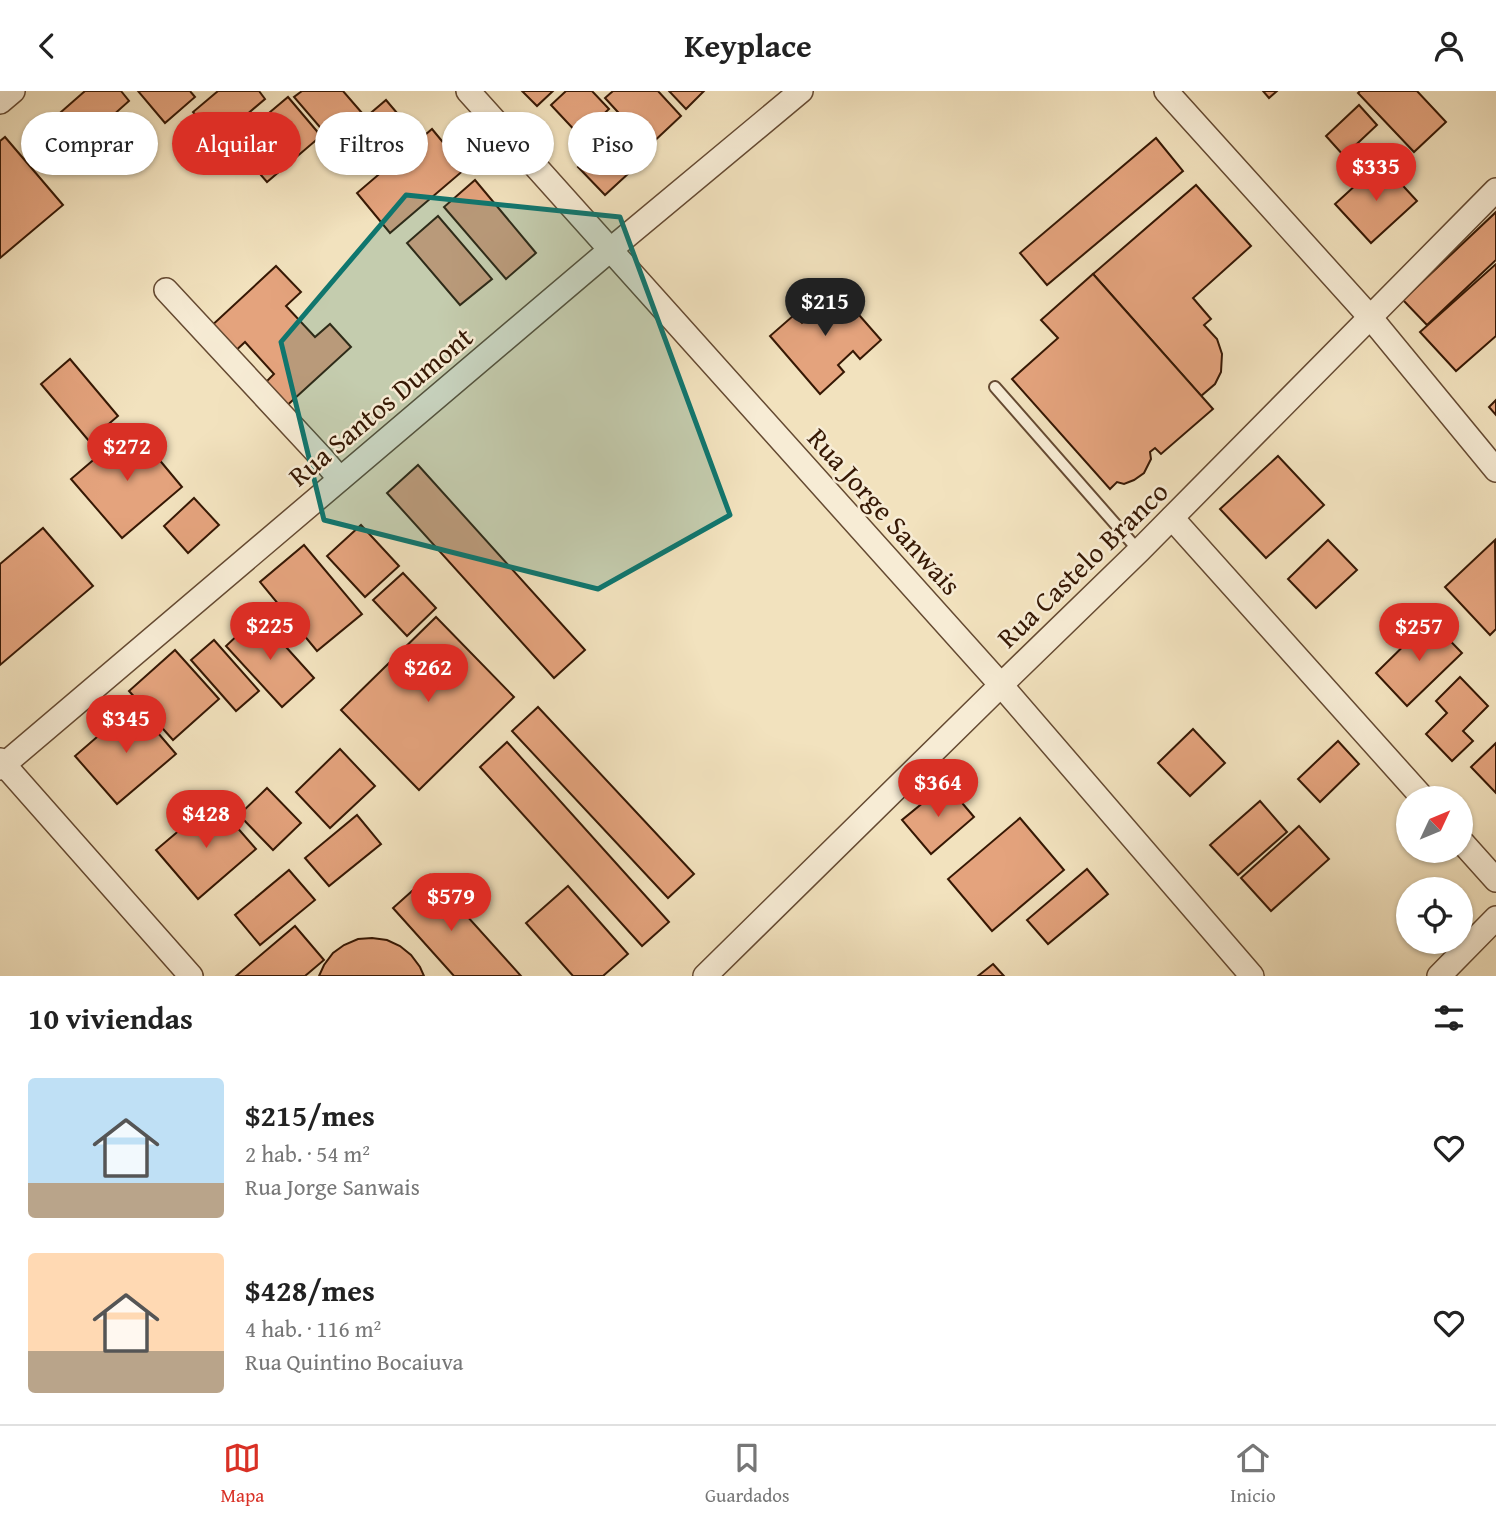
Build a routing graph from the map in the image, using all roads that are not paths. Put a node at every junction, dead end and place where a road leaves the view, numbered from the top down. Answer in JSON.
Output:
{"nodes":[{"id":1,"x":13,"y":91,"type":"edge"},
{"id":2,"x":468,"y":91,"type":"edge"},
{"id":3,"x":801,"y":91,"type":"edge"},
{"id":4,"x":1166,"y":91,"type":"edge"},
{"id":5,"x":0,"y":102,"type":"edge"},
{"id":6,"x":1496,"y":190,"type":"edge"},
{"id":7,"x":610,"y":250,"type":"junction"},
{"id":8,"x":166,"y":290,"type":"dead end"},
{"id":9,"x":1370,"y":317,"type":"junction"},
{"id":10,"x":995,"y":387,"type":"dead end"},
{"id":11,"x":1496,"y":470,"type":"edge"},
{"id":12,"x":340,"y":479,"type":"junction"},
{"id":13,"x":1172,"y":518,"type":"junction"},
{"id":14,"x":1139,"y":551,"type":"junction"},
{"id":15,"x":1001,"y":685,"type":"junction"},
{"id":16,"x":1,"y":764,"type":"edge"},
{"id":17,"x":1412,"y":786,"type":"edge"},
{"id":18,"x":1474,"y":855,"type":"edge"},
{"id":19,"x":1496,"y":880,"type":"edge"},
{"id":20,"x":1496,"y":918,"type":"edge"},
{"id":21,"x":191,"y":976,"type":"edge"},
{"id":22,"x":705,"y":976,"type":"edge"},
{"id":23,"x":1252,"y":976,"type":"edge"},
{"id":24,"x":1439,"y":976,"type":"edge"}],
"edges":[{"from":1,"to":5,"type":"street"},
{"from":2,"to":7,"type":"street","name":"Rua Jorge Sanwais"},
{"from":3,"to":7,"type":"street","name":"Rua Santos Dumont"},
{"from":4,"to":9,"type":"street"},
{"from":6,"to":9,"type":"street","name":"Rua Castelo Branco"},
{"from":7,"to":12,"type":"street","name":"Rua Santos Dumont"},
{"from":7,"to":15,"type":"street","name":"Rua Jorge Sanwais"},
{"from":8,"to":12,"type":"street"},
{"from":9,"to":11,"type":"street"},
{"from":9,"to":13,"type":"street","name":"Rua Castelo Branco"},
{"from":10,"to":14,"type":"lane"},
{"from":12,"to":16,"type":"street","name":"Rua Santos Dumont"},
{"from":13,"to":14,"type":"street","name":"Rua Castelo Branco"},
{"from":13,"to":17,"type":"street"},
{"from":14,"to":15,"type":"street","name":"Rua Castelo Branco"},
{"from":15,"to":22,"type":"street","name":"Rua Castelo Branco"},
{"from":15,"to":23,"type":"street","name":"Rua Jorge Sanwais"},
{"from":16,"to":21,"type":"street"},
{"from":18,"to":19,"type":"street"},
{"from":20,"to":24,"type":"street"}]}
